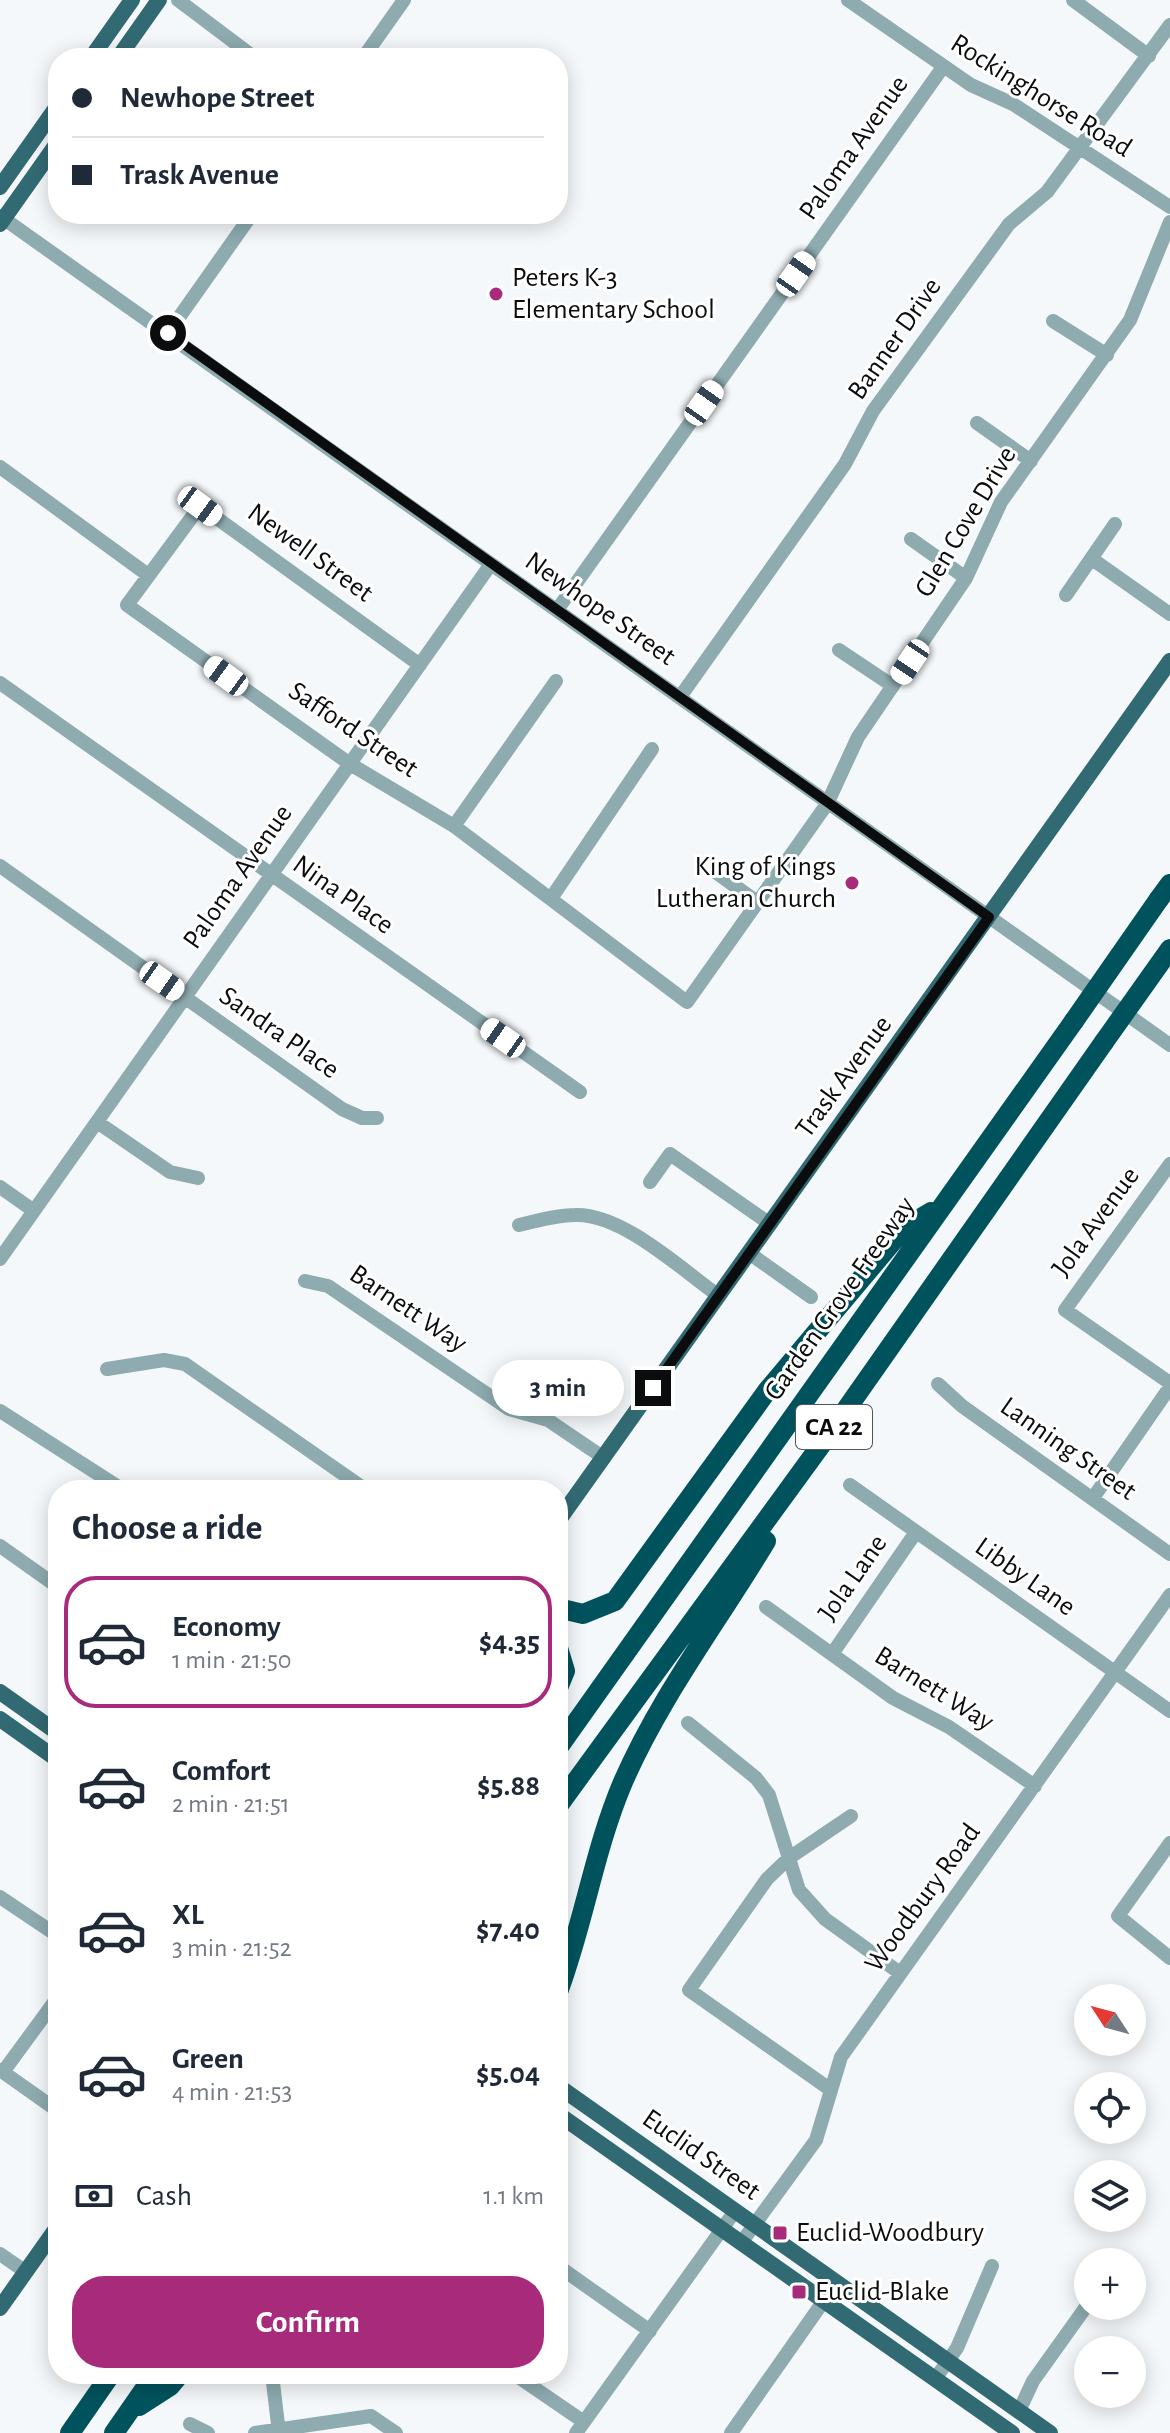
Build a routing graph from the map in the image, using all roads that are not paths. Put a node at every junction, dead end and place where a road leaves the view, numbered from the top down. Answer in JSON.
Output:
{"nodes":[{"id":1,"x":132,"y":0,"type":"edge"},
{"id":2,"x":159,"y":0,"type":"edge"},
{"id":3,"x":178,"y":0,"type":"edge"},
{"id":4,"x":404,"y":0,"type":"edge"},
{"id":5,"x":848,"y":0,"type":"edge"},
{"id":6,"x":1073,"y":0,"type":"edge"},
{"id":7,"x":1170,"y":25,"type":"edge"},
{"id":8,"x":98,"y":48,"type":"edge"},
{"id":9,"x":125,"y":48,"type":"edge"},
{"id":10,"x":242,"y":48,"type":"edge"},
{"id":11,"x":370,"y":48,"type":"edge"},
{"id":12,"x":1149,"y":56,"type":"junction"},
{"id":13,"x":943,"y":67,"type":"junction"},
{"id":14,"x":48,"y":119,"type":"edge"},
{"id":15,"x":1079,"y":151,"type":"junction"},
{"id":16,"x":48,"y":156,"type":"edge"},
{"id":17,"x":0,"y":187,"type":"edge"},
{"id":18,"x":1170,"y":207,"type":"edge"},
{"id":19,"x":1,"y":220,"type":"edge"},
{"id":20,"x":1170,"y":222,"type":"edge"},
{"id":21,"x":245,"y":224,"type":"edge"},
{"id":22,"x":1053,"y":321,"type":"dead end"},
{"id":23,"x":168,"y":333,"type":"junction"},
{"id":24,"x":1107,"y":355,"type":"junction"},
{"id":25,"x":977,"y":423,"type":"dead end"},
{"id":26,"x":1031,"y":461,"type":"junction"},
{"id":27,"x":0,"y":467,"type":"edge"},
{"id":28,"x":1115,"y":524,"type":"dead end"},
{"id":29,"x":911,"y":539,"type":"dead end"},
{"id":30,"x":1092,"y":559,"type":"junction"},
{"id":31,"x":491,"y":564,"type":"junction"},
{"id":32,"x":148,"y":575,"type":"junction"},
{"id":33,"x":966,"y":578,"type":"junction"},
{"id":34,"x":1066,"y":595,"type":"dead end"},
{"id":35,"x":557,"y":610,"type":"junction"},
{"id":36,"x":1170,"y":614,"type":"edge"},
{"id":37,"x":839,"y":650,"type":"dead end"},
{"id":38,"x":1170,"y":661,"type":"edge"},
{"id":39,"x":420,"y":665,"type":"junction"},
{"id":40,"x":556,"y":681,"type":"dead end"},
{"id":41,"x":0,"y":683,"type":"edge"},
{"id":42,"x":893,"y":686,"type":"junction"},
{"id":43,"x":680,"y":697,"type":"junction"},
{"id":44,"x":652,"y":749,"type":"dead end"},
{"id":45,"x":350,"y":764,"type":"junction"},
{"id":46,"x":827,"y":804,"type":"junction"},
{"id":47,"x":454,"y":826,"type":"junction"},
{"id":48,"x":0,"y":866,"type":"edge"},
{"id":49,"x":717,"y":873,"type":"dead end"},
{"id":50,"x":271,"y":876,"type":"junction"},
{"id":51,"x":1165,"y":892,"type":"edge"},
{"id":52,"x":552,"y":897,"type":"junction"},
{"id":53,"x":757,"y":902,"type":"junction"},
{"id":54,"x":989,"y":917,"type":"junction"},
{"id":55,"x":1170,"y":949,"type":"edge"},
{"id":56,"x":185,"y":998,"type":"junction"},
{"id":57,"x":687,"y":1002,"type":"joint"},
{"id":58,"x":1170,"y":1045,"type":"edge"},
{"id":59,"x":580,"y":1092,"type":"dead end"},
{"id":60,"x":377,"y":1118,"type":"dead end"},
{"id":61,"x":97,"y":1122,"type":"junction"},
{"id":62,"x":1170,"y":1164,"type":"edge"},
{"id":63,"x":198,"y":1178,"type":"dead end"},
{"id":64,"x":650,"y":1182,"type":"dead end"},
{"id":65,"x":0,"y":1187,"type":"edge"},
{"id":66,"x":938,"y":1208,"type":"junction"},
{"id":67,"x":34,"y":1211,"type":"junction"},
{"id":68,"x":770,"y":1224,"type":"junction"},
{"id":69,"x":519,"y":1225,"type":"dead end"},
{"id":70,"x":749,"y":1253,"type":"junction"},
{"id":71,"x":0,"y":1259,"type":"edge"},
{"id":72,"x":305,"y":1281,"type":"dead end"},
{"id":73,"x":719,"y":1296,"type":"junction"},
{"id":74,"x":811,"y":1297,"type":"dead end"},
{"id":75,"x":107,"y":1369,"type":"dead end"},
{"id":76,"x":938,"y":1384,"type":"dead end"},
{"id":77,"x":1170,"y":1385,"type":"edge"},
{"id":78,"x":0,"y":1411,"type":"edge"},
{"id":79,"x":829,"y":1434,"type":"junction"},
{"id":80,"x":604,"y":1458,"type":"junction"},
{"id":81,"x":107,"y":1480,"type":"edge"},
{"id":82,"x":352,"y":1480,"type":"edge"},
{"id":83,"x":850,"y":1485,"type":"dead end"},
{"id":84,"x":1093,"y":1498,"type":"junction"},
{"id":85,"x":568,"y":1507,"type":"edge"},
{"id":86,"x":916,"y":1532,"type":"junction"},
{"id":87,"x":0,"y":1546,"type":"edge"},
{"id":88,"x":1170,"y":1554,"type":"edge"},
{"id":89,"x":48,"y":1580,"type":"edge"},
{"id":90,"x":1170,"y":1595,"type":"edge"},
{"id":91,"x":766,"y":1607,"type":"dead end"},
{"id":92,"x":568,"y":1610,"type":"edge"},
{"id":93,"x":832,"y":1654,"type":"junction"},
{"id":94,"x":1116,"y":1673,"type":"junction"},
{"id":95,"x":0,"y":1692,"type":"edge"},
{"id":96,"x":1170,"y":1711,"type":"edge"},
{"id":97,"x":0,"y":1719,"type":"edge"},
{"id":98,"x":688,"y":1723,"type":"dead end"},
{"id":99,"x":48,"y":1726,"type":"edge"},
{"id":100,"x":568,"y":1734,"type":"edge"},
{"id":101,"x":48,"y":1753,"type":"edge"},
{"id":102,"x":1035,"y":1786,"type":"junction"},
{"id":103,"x":568,"y":1792,"type":"edge"},
{"id":104,"x":851,"y":1816,"type":"dead end"},
{"id":105,"x":1170,"y":1843,"type":"edge"},
{"id":106,"x":789,"y":1858,"type":"junction"},
{"id":107,"x":0,"y":1897,"type":"edge"},
{"id":108,"x":48,"y":1929,"type":"edge"},
{"id":109,"x":568,"y":1956,"type":"edge"},
{"id":110,"x":1170,"y":1958,"type":"edge"},
{"id":111,"x":900,"y":1973,"type":"junction"},
{"id":112,"x":48,"y":2010,"type":"edge"},
{"id":113,"x":2,"y":2071,"type":"edge"},
{"id":114,"x":831,"y":2090,"type":"junction"},
{"id":115,"x":568,"y":2093,"type":"edge"},
{"id":116,"x":48,"y":2104,"type":"edge"},
{"id":117,"x":568,"y":2121,"type":"edge"},
{"id":118,"x":628,"y":2135,"type":"junction"},
{"id":119,"x":615,"y":2153,"type":"junction"},
{"id":120,"x":735,"y":2211,"type":"junction"},
{"id":121,"x":754,"y":2224,"type":"junction"},
{"id":122,"x":722,"y":2229,"type":"junction"},
{"id":123,"x":48,"y":2240,"type":"edge"},
{"id":124,"x":741,"y":2243,"type":"junction"},
{"id":125,"x":0,"y":2254,"type":"edge"},
{"id":126,"x":992,"y":2266,"type":"dead end"},
{"id":127,"x":26,"y":2272,"type":"junction"},
{"id":128,"x":568,"y":2273,"type":"edge"},
{"id":129,"x":837,"y":2282,"type":"junction"},
{"id":130,"x":824,"y":2301,"type":"junction"},
{"id":131,"x":0,"y":2308,"type":"edge"},
{"id":132,"x":1077,"y":2320,"type":"edge"},
{"id":133,"x":650,"y":2331,"type":"junction"},
{"id":134,"x":948,"y":2361,"type":"junction"},
{"id":135,"x":935,"y":2379,"type":"junction"},
{"id":136,"x":104,"y":2384,"type":"edge"},
{"id":137,"x":148,"y":2384,"type":"edge"},
{"id":138,"x":172,"y":2384,"type":"edge"},
{"id":139,"x":273,"y":2384,"type":"edge"},
{"id":140,"x":526,"y":2384,"type":"edge"},
{"id":141,"x":1019,"y":2411,"type":"junction"},
{"id":142,"x":129,"y":2412,"type":"junction"},
{"id":143,"x":190,"y":2424,"type":"dead end"},
{"id":144,"x":580,"y":2428,"type":"edge"},
{"id":145,"x":279,"y":2432,"type":"edge"},
{"id":146,"x":70,"y":2433,"type":"edge"},
{"id":147,"x":114,"y":2433,"type":"edge"},
{"id":148,"x":208,"y":2433,"type":"edge"},
{"id":149,"x":255,"y":2433,"type":"edge"},
{"id":150,"x":396,"y":2433,"type":"edge"},
{"id":151,"x":731,"y":2433,"type":"edge"},
{"id":152,"x":1012,"y":2433,"type":"edge"},
{"id":153,"x":1050,"y":2433,"type":"edge"}],
"edges":[{"from":1,"to":8,"type":"main road"},
{"from":2,"to":9,"type":"main road"},
{"from":3,"to":10,"type":"street"},
{"from":4,"to":11,"type":"street"},
{"from":5,"to":13,"type":"street","name":"Rockinghorse Road"},
{"from":6,"to":12,"type":"street"},
{"from":7,"to":12,"type":"street","name":"Banner Drive"},
{"from":12,"to":15,"type":"street","name":"Banner Drive"},
{"from":13,"to":15,"type":"street","name":"Rockinghorse Road"},
{"from":13,"to":35,"type":"street","name":"Paloma Avenue"},
{"from":14,"to":17,"type":"main road"},
{"from":15,"to":18,"type":"street","name":"Rockinghorse Road"},
{"from":15,"to":43,"type":"street","name":"Banner Drive"},
{"from":16,"to":19,"type":"main road"},
{"from":19,"to":23,"type":"street","name":"Newhope Street"},
{"from":20,"to":24,"type":"street","name":"Glen Cove Drive"},
{"from":21,"to":23,"type":"street"},
{"from":22,"to":24,"type":"street"},
{"from":23,"to":31,"type":"street","name":"Newhope Street"},
{"from":24,"to":26,"type":"street","name":"Glen Cove Drive"},
{"from":25,"to":26,"type":"street"},
{"from":26,"to":33,"type":"street","name":"Glen Cove Drive"},
{"from":27,"to":32,"type":"street"},
{"from":28,"to":30,"type":"street"},
{"from":29,"to":33,"type":"street"},
{"from":30,"to":34,"type":"street"},
{"from":30,"to":36,"type":"street"},
{"from":31,"to":35,"type":"street","name":"Newhope Street"},
{"from":31,"to":39,"type":"street","name":"Paloma Avenue"},
{"from":32,"to":39,"type":"street","name":"Newell Street"},
{"from":32,"to":45,"type":"street","name":"Safford Street"},
{"from":33,"to":42,"type":"street","name":"Glen Cove Drive"},
{"from":35,"to":43,"type":"street","name":"Newhope Street"},
{"from":37,"to":42,"type":"street"},
{"from":38,"to":54,"type":"main road","name":"Trask Avenue"},
{"from":39,"to":45,"type":"street","name":"Paloma Avenue"},
{"from":40,"to":47,"type":"street"},
{"from":41,"to":50,"type":"street","name":"Nina Place"},
{"from":42,"to":46,"type":"street","name":"Glen Cove Drive"},
{"from":43,"to":46,"type":"street","name":"Newhope Street"},
{"from":44,"to":52,"type":"street"},
{"from":45,"to":47,"type":"street","name":"Safford Street"},
{"from":45,"to":50,"type":"street","name":"Paloma Avenue"},
{"from":46,"to":53,"type":"street","name":"Glen Cove Drive"},
{"from":46,"to":54,"type":"street","name":"Newhope Street"},
{"from":47,"to":52,"type":"street","name":"Safford Street"},
{"from":48,"to":56,"type":"street","name":"Sandra Place"},
{"from":49,"to":53,"type":"street"},
{"from":50,"to":56,"type":"street","name":"Paloma Avenue"},
{"from":50,"to":59,"type":"street","name":"Nina Place"},
{"from":51,"to":66,"type":"highway","name":"Garden Grove Freeway","number":"CA 22","bridge":true},
{"from":52,"to":57,"type":"street","name":"Safford Street"},
{"from":53,"to":57,"type":"street","name":"Glen Cove Drive"},
{"from":54,"to":58,"type":"street","name":"Newhope Street"},
{"from":54,"to":68,"type":"main road","name":"Trask Avenue"},
{"from":55,"to":79,"type":"highway","number":"CA 22","bridge":true},
{"from":56,"to":60,"type":"street","name":"Sandra Place"},
{"from":56,"to":61,"type":"street","name":"Paloma Avenue"},
{"from":61,"to":63,"type":"street"},
{"from":61,"to":67,"type":"street","name":"Paloma Avenue"},
{"from":62,"to":77,"type":"street","name":"Jola Avenue"},
{"from":64,"to":68,"type":"street"},
{"from":65,"to":67,"type":"street"},
{"from":66,"to":92,"type":"highway"},
{"from":66,"to":100,"type":"highway","name":"Garden Grove Freeway","number":"CA 22"},
{"from":67,"to":71,"type":"street","name":"Paloma Avenue"},
{"from":68,"to":70,"type":"main road","name":"Trask Avenue"},
{"from":69,"to":73,"type":"street"},
{"from":70,"to":73,"type":"main road","name":"Trask Avenue"},
{"from":70,"to":74,"type":"street"},
{"from":72,"to":80,"type":"street","name":"Barnett Way"},
{"from":73,"to":80,"type":"main road","name":"Trask Avenue"},
{"from":75,"to":82,"type":"street"},
{"from":76,"to":84,"type":"street","name":"Lanning Street"},
{"from":77,"to":84,"type":"street"},
{"from":78,"to":81,"type":"street"},
{"from":79,"to":103,"type":"highway","number":"CA 22"},
{"from":79,"to":109,"type":"highway"},
{"from":80,"to":85,"type":"main road","name":"Trask Avenue"},
{"from":83,"to":86,"type":"street","name":"Libby Lane"},
{"from":84,"to":88,"type":"street","name":"Lanning Street"},
{"from":86,"to":93,"type":"street","name":"Jola Lane"},
{"from":86,"to":94,"type":"street","name":"Libby Lane"},
{"from":87,"to":89,"type":"street"},
{"from":90,"to":94,"type":"street","name":"Woodbury Road"},
{"from":91,"to":93,"type":"street","name":"Barnett Way"},
{"from":93,"to":102,"type":"street","name":"Barnett Way"},
{"from":94,"to":96,"type":"street","name":"Libby Lane"},
{"from":94,"to":102,"type":"street","name":"Woodbury Road"},
{"from":95,"to":99,"type":"main road"},
{"from":97,"to":101,"type":"main road"},
{"from":98,"to":106,"type":"street"},
{"from":102,"to":111,"type":"street","name":"Woodbury Road"},
{"from":104,"to":106,"type":"street"},
{"from":105,"to":110,"type":"street"},
{"from":106,"to":111,"type":"street"},
{"from":106,"to":114,"type":"street"},
{"from":107,"to":108,"type":"street"},
{"from":111,"to":114,"type":"street","name":"Woodbury Road"},
{"from":112,"to":113,"type":"street"},
{"from":113,"to":116,"type":"street"},
{"from":114,"to":121,"type":"street","name":"Woodbury Road"},
{"from":115,"to":118,"type":"main road","name":"Euclid Street"},
{"from":117,"to":119,"type":"main road","name":"Euclid Street"},
{"from":118,"to":119,"type":"main road"},
{"from":118,"to":120,"type":"main road","name":"Euclid Street"},
{"from":119,"to":122,"type":"main road","name":"Euclid Street"},
{"from":120,"to":121,"type":"main road","name":"Euclid Street"},
{"from":120,"to":122,"type":"street"},
{"from":121,"to":124,"type":"street","name":"Woodbury Road"},
{"from":121,"to":129,"type":"main road","name":"Euclid Street"},
{"from":122,"to":124,"type":"main road","name":"Euclid Street"},
{"from":122,"to":133,"type":"street"},
{"from":123,"to":127,"type":"main road"},
{"from":124,"to":130,"type":"main road","name":"Euclid Street"},
{"from":125,"to":127,"type":"street"},
{"from":126,"to":134,"type":"street"},
{"from":127,"to":131,"type":"main road"},
{"from":128,"to":133,"type":"street"},
{"from":129,"to":130,"type":"street"},
{"from":129,"to":134,"type":"main road","name":"Euclid Street"},
{"from":130,"to":135,"type":"main road","name":"Euclid Street"},
{"from":130,"to":151,"type":"street"},
{"from":132,"to":141,"type":"street"},
{"from":133,"to":144,"type":"street"},
{"from":134,"to":135,"type":"street"},
{"from":134,"to":141,"type":"main road","name":"Euclid Street"},
{"from":135,"to":152,"type":"main road","name":"Euclid Street"},
{"from":136,"to":146,"type":"highway"},
{"from":137,"to":142,"type":"highway"},
{"from":138,"to":142,"type":"highway"},
{"from":139,"to":145,"type":"street"},
{"from":140,"to":144,"type":"street"},
{"from":141,"to":153,"type":"main road","name":"Euclid Street"},
{"from":142,"to":147,"type":"highway"},
{"from":143,"to":148,"type":"street"},
{"from":145,"to":149,"type":"street"},
{"from":145,"to":150,"type":"street"}]}
